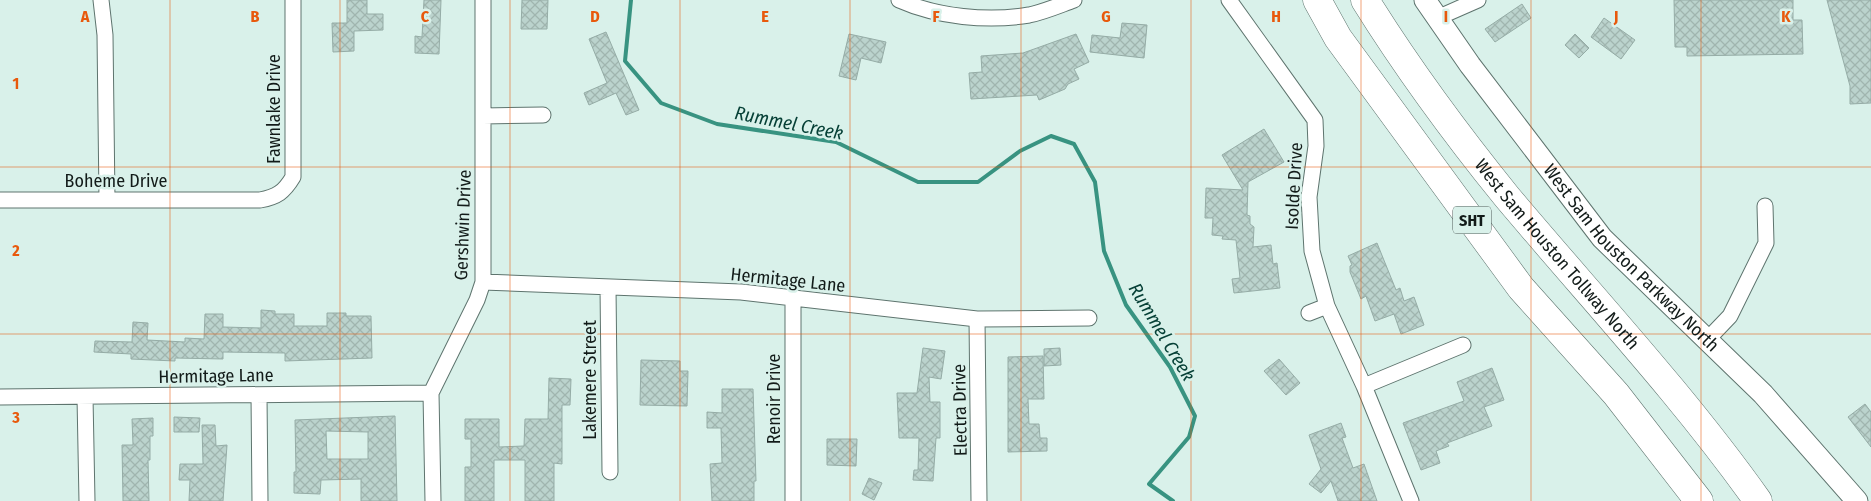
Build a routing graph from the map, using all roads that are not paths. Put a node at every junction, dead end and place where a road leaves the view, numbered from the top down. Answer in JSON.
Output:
{"nodes":[{"id":1,"x":102,"y":0,"type":"edge"},
{"id":2,"x":293,"y":0,"type":"edge"},
{"id":3,"x":483,"y":0,"type":"edge"},
{"id":4,"x":899,"y":0,"type":"edge"},
{"id":5,"x":1074,"y":0,"type":"edge"},
{"id":6,"x":1229,"y":0,"type":"edge"},
{"id":7,"x":1317,"y":0,"type":"edge"},
{"id":8,"x":1365,"y":0,"type":"edge"},
{"id":9,"x":1425,"y":0,"type":"edge"},
{"id":10,"x":1478,"y":0,"type":"edge"},
{"id":11,"x":1056,"y":3,"type":"edge"},
{"id":12,"x":1437,"y":18,"type":"junction"},
{"id":13,"x":543,"y":115,"type":"dead end"},
{"id":14,"x":483,"y":116,"type":"junction"},
{"id":15,"x":0,"y":200,"type":"edge"},
{"id":16,"x":107,"y":200,"type":"junction"},
{"id":17,"x":233,"y":200,"type":"joint"},
{"id":18,"x":1765,"y":206,"type":"dead end"},
{"id":19,"x":483,"y":282,"type":"junction"},
{"id":20,"x":608,"y":287,"type":"junction"},
{"id":21,"x":793,"y":298,"type":"junction"},
{"id":22,"x":1327,"y":306,"type":"junction"},
{"id":23,"x":1309,"y":313,"type":"dead end"},
{"id":24,"x":1089,"y":318,"type":"dead end"},
{"id":25,"x":977,"y":319,"type":"junction"},
{"id":26,"x":1707,"y":340,"type":"junction"},
{"id":27,"x":1463,"y":345,"type":"dead end"},
{"id":28,"x":1364,"y":386,"type":"junction"},
{"id":29,"x":432,"y":393,"type":"junction"},
{"id":30,"x":258,"y":394,"type":"junction"},
{"id":31,"x":1616,"y":394,"type":"junction"},
{"id":32,"x":86,"y":397,"type":"junction"},
{"id":33,"x":0,"y":398,"type":"edge"},
{"id":34,"x":610,"y":472,"type":"dead end"},
{"id":35,"x":87,"y":501,"type":"edge"},
{"id":36,"x":260,"y":501,"type":"edge"},
{"id":37,"x":432,"y":501,"type":"edge"},
{"id":38,"x":793,"y":501,"type":"edge"},
{"id":39,"x":979,"y":501,"type":"edge"},
{"id":40,"x":1411,"y":501,"type":"edge"},
{"id":41,"x":1678,"y":501,"type":"edge"},
{"id":42,"x":1699,"y":501,"type":"edge"},
{"id":43,"x":1758,"y":501,"type":"edge"},
{"id":44,"x":1856,"y":501,"type":"edge"}],
"edges":[{"from":1,"to":16,"type":"street"},
{"from":2,"to":17,"type":"street","name":"Fawnlake Drive"},
{"from":3,"to":14,"type":"street","name":"Gershwin Drive"},
{"from":4,"to":11,"type":"street"},
{"from":5,"to":11,"type":"street"},
{"from":6,"to":22,"type":"street","name":"Isolde Drive"},
{"from":7,"to":31,"type":"highway","number":"SHT"},
{"from":8,"to":43,"type":"highway","name":"West Sam Houston Tollway North","number":"SHT"},
{"from":9,"to":12,"type":"main road","name":"West Sam Houston Parkway North"},
{"from":10,"to":12,"type":"street"},
{"from":12,"to":26,"type":"main road","name":"West Sam Houston Parkway North"},
{"from":13,"to":14,"type":"street"},
{"from":14,"to":19,"type":"street","name":"Gershwin Drive"},
{"from":15,"to":16,"type":"street","name":"Boheme Drive"},
{"from":16,"to":17,"type":"street","name":"Boheme Drive"},
{"from":18,"to":26,"type":"street"},
{"from":19,"to":20,"type":"street","name":"Hermitage Lane"},
{"from":19,"to":29,"type":"street","name":"Gershwin Drive"},
{"from":20,"to":21,"type":"street","name":"Hermitage Lane"},
{"from":20,"to":34,"type":"street","name":"Lakemere Street"},
{"from":21,"to":25,"type":"street","name":"Hermitage Lane"},
{"from":21,"to":38,"type":"street","name":"Renoir Drive"},
{"from":22,"to":23,"type":"street"},
{"from":22,"to":28,"type":"street","name":"Isolde Drive"},
{"from":24,"to":25,"type":"street","name":"Hermitage Lane"},
{"from":25,"to":39,"type":"street","name":"Electra Drive"},
{"from":26,"to":44,"type":"main road","name":"West Sam Houston Parkway North"},
{"from":27,"to":28,"type":"street"},
{"from":28,"to":40,"type":"street","name":"Isolde Drive"},
{"from":29,"to":30,"type":"street","name":"Hermitage Lane"},
{"from":29,"to":37,"type":"street","name":"Gershwin Drive"},
{"from":30,"to":32,"type":"street","name":"Hermitage Lane"},
{"from":30,"to":36,"type":"street"},
{"from":31,"to":41,"type":"highway"},
{"from":31,"to":42,"type":"highway","number":"SHT"},
{"from":32,"to":33,"type":"street","name":"Hermitage Lane"},
{"from":32,"to":35,"type":"street"}]}
